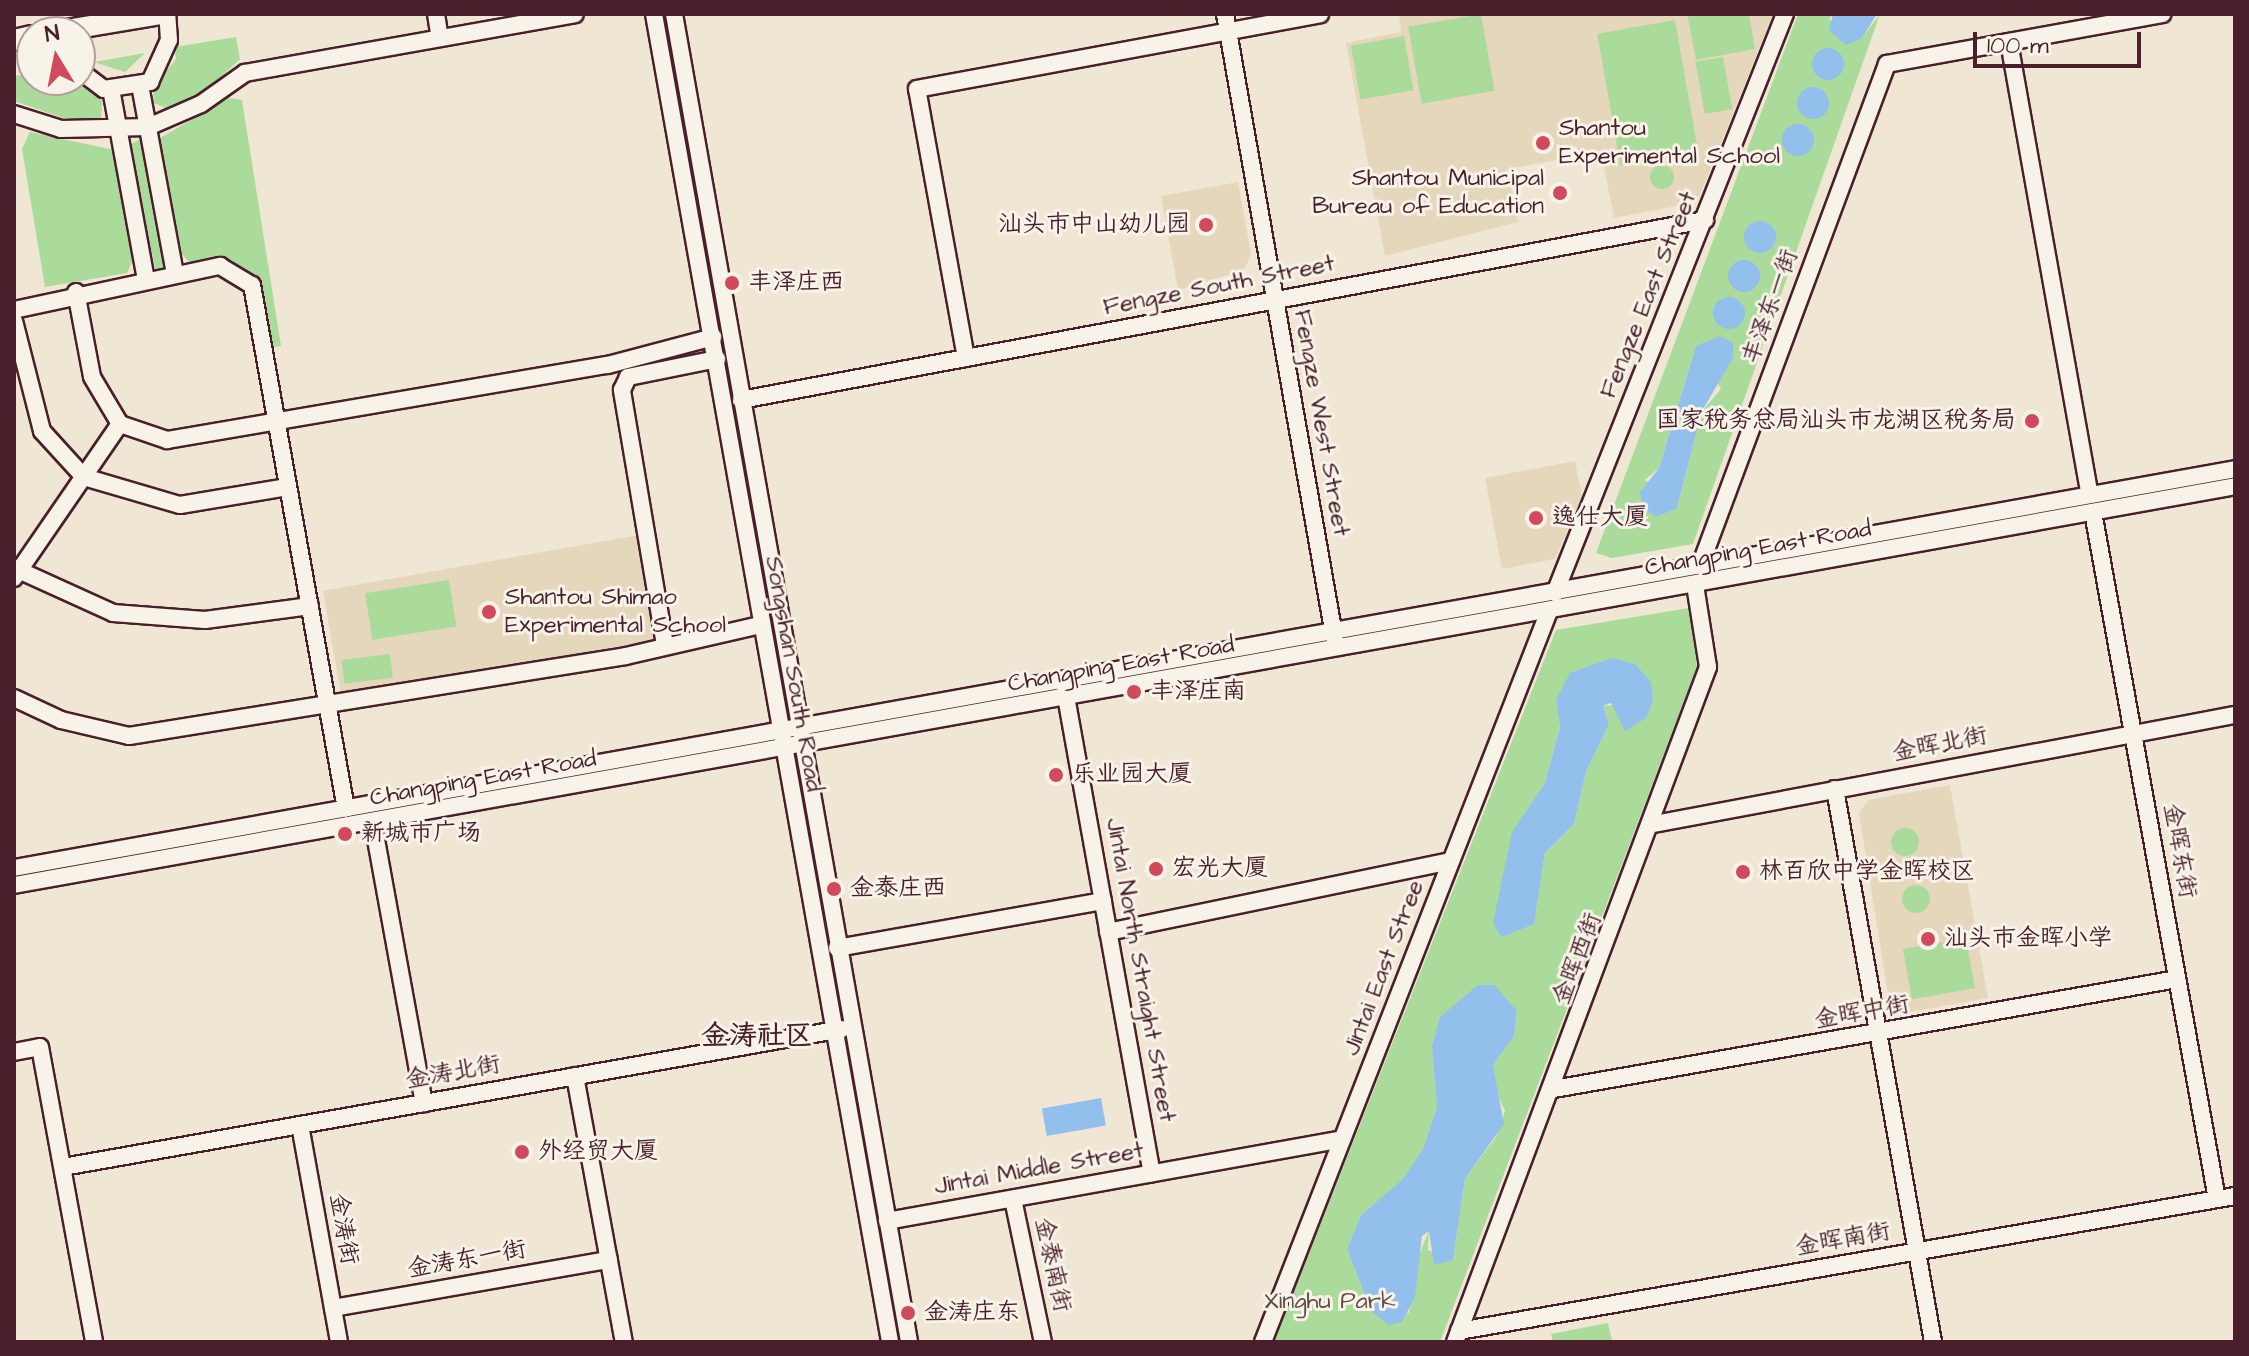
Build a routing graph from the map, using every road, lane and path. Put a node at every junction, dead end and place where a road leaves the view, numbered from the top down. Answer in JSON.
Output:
{"nodes":[{"id":1,"x":164,"y":14,"type":"edge"},
{"id":2,"x":436,"y":14,"type":"edge"},
{"id":3,"x":575,"y":14,"type":"edge"},
{"id":4,"x":654,"y":14,"type":"edge"},
{"id":5,"x":674,"y":14,"type":"edge"},
{"id":6,"x":1320,"y":14,"type":"edge"},
{"id":7,"x":1785,"y":14,"type":"edge"},
{"id":8,"x":2163,"y":14,"type":"edge"},
{"id":9,"x":1226,"y":22,"type":"edge"},
{"id":10,"x":96,"y":25,"type":"edge"},
{"id":11,"x":440,"y":38,"type":"junction"},
{"id":12,"x":2009,"y":42,"type":"junction"},
{"id":13,"x":96,"y":80,"type":"edge"},
{"id":14,"x":140,"y":85,"type":"junction"},
{"id":15,"x":111,"y":89,"type":"junction"},
{"id":16,"x":14,"y":114,"type":"edge"},
{"id":17,"x":148,"y":127,"type":"junction"},
{"id":18,"x":119,"y":131,"type":"junction"},
{"id":19,"x":1705,"y":220,"type":"junction"},
{"id":20,"x":175,"y":274,"type":"junction"},
{"id":21,"x":146,"y":279,"type":"junction"},
{"id":22,"x":76,"y":292,"type":"junction"},
{"id":23,"x":1275,"y":300,"type":"junction"},
{"id":24,"x":14,"y":310,"type":"edge"},
{"id":25,"x":14,"y":321,"type":"edge"},
{"id":26,"x":713,"y":337,"type":"junction"},
{"id":27,"x":966,"y":358,"type":"junction"},
{"id":28,"x":717,"y":359,"type":"junction"},
{"id":29,"x":741,"y":400,"type":"junction"},
{"id":30,"x":277,"y":421,"type":"junction"},
{"id":31,"x":120,"y":424,"type":"junction"},
{"id":32,"x":2235,"y":469,"type":"edge"},
{"id":33,"x":84,"y":477,"type":"junction"},
{"id":34,"x":2235,"y":486,"type":"edge"},
{"id":35,"x":288,"y":487,"type":"junction"},
{"id":36,"x":2092,"y":504,"type":"junction"},
{"id":37,"x":1700,"y":566,"type":"junction"},
{"id":38,"x":15,"y":573,"type":"edge"},
{"id":39,"x":1695,"y":585,"type":"junction"},
{"id":40,"x":1555,"y":593,"type":"junction"},
{"id":41,"x":310,"y":606,"type":"junction"},
{"id":42,"x":1549,"y":611,"type":"junction"},
{"id":43,"x":760,"y":625,"type":"junction"},
{"id":44,"x":1334,"y":632,"type":"junction"},
{"id":45,"x":665,"y":645,"type":"junction"},
{"id":46,"x":1337,"y":650,"type":"junction"},
{"id":47,"x":1064,"y":681,"type":"junction"},
{"id":48,"x":14,"y":698,"type":"edge"},
{"id":49,"x":1067,"y":699,"type":"junction"},
{"id":50,"x":327,"y":705,"type":"junction"},
{"id":51,"x":2235,"y":715,"type":"edge"},
{"id":52,"x":797,"y":729,"type":"junction"},
{"id":53,"x":777,"y":732,"type":"junction"},
{"id":54,"x":2133,"y":733,"type":"junction"},
{"id":55,"x":801,"y":748,"type":"junction"},
{"id":56,"x":781,"y":752,"type":"junction"},
{"id":57,"x":1835,"y":789,"type":"junction"},
{"id":58,"x":346,"y":809,"type":"junction"},
{"id":59,"x":373,"y":823,"type":"junction"},
{"id":60,"x":1654,"y":824,"type":"junction"},
{"id":61,"x":1451,"y":861,"type":"junction"},
{"id":62,"x":14,"y":868,"type":"edge"},
{"id":63,"x":14,"y":885,"type":"edge"},
{"id":64,"x":1103,"y":901,"type":"junction"},
{"id":65,"x":1108,"y":932,"type":"junction"},
{"id":66,"x":837,"y":948,"type":"junction"},
{"id":67,"x":2177,"y":979,"type":"junction"},
{"id":68,"x":852,"y":1027,"type":"junction"},
{"id":69,"x":832,"y":1030,"type":"junction"},
{"id":70,"x":1879,"y":1034,"type":"junction"},
{"id":71,"x":14,"y":1052,"type":"edge"},
{"id":72,"x":575,"y":1076,"type":"junction"},
{"id":73,"x":1554,"y":1089,"type":"junction"},
{"id":74,"x":424,"y":1103,"type":"junction"},
{"id":75,"x":300,"y":1125,"type":"junction"},
{"id":76,"x":1342,"y":1139,"type":"junction"},
{"id":77,"x":63,"y":1167,"type":"junction"},
{"id":78,"x":1152,"y":1173,"type":"junction"},
{"id":79,"x":2235,"y":1196,"type":"edge"},
{"id":80,"x":1013,"y":1199,"type":"junction"},
{"id":81,"x":2217,"y":1199,"type":"junction"},
{"id":82,"x":887,"y":1221,"type":"junction"},
{"id":83,"x":1919,"y":1251,"type":"junction"},
{"id":84,"x":609,"y":1260,"type":"junction"},
{"id":85,"x":333,"y":1308,"type":"junction"},
{"id":86,"x":1457,"y":1336,"type":"edge"},
{"id":87,"x":94,"y":1342,"type":"edge"},
{"id":88,"x":339,"y":1342,"type":"edge"},
{"id":89,"x":624,"y":1342,"type":"edge"},
{"id":90,"x":890,"y":1342,"type":"edge"},
{"id":91,"x":909,"y":1342,"type":"edge"},
{"id":92,"x":1043,"y":1342,"type":"edge"},
{"id":93,"x":1263,"y":1342,"type":"edge"},
{"id":94,"x":1933,"y":1342,"type":"edge"}],
"edges":[{"from":1,"to":10,"type":"main road"},
{"from":1,"to":14,"type":"street"},
{"from":2,"to":11,"type":"street"},
{"from":3,"to":11,"type":"street"},
{"from":4,"to":26,"type":"street","name":"Songshan South Road"},
{"from":5,"to":29,"type":"street","name":"Songshan South Road"},
{"from":6,"to":9,"type":"street"},
{"from":7,"to":19,"type":"street","name":"Fengze East Street"},
{"from":8,"to":12,"type":"street"},
{"from":9,"to":23,"type":"street","name":"Fengze West Street"},
{"from":9,"to":27,"type":"street"},
{"from":11,"to":17,"type":"street"},
{"from":12,"to":36,"type":"street","name":"金晖东街"},
{"from":12,"to":37,"type":"street","name":"丰泽东一街"},
{"from":13,"to":15,"type":"street"},
{"from":14,"to":15,"type":"street"},
{"from":14,"to":17,"type":"street"},
{"from":15,"to":18,"type":"street"},
{"from":16,"to":18,"type":"street"},
{"from":17,"to":18,"type":"street"},
{"from":17,"to":20,"type":"street"},
{"from":18,"to":21,"type":"street"},
{"from":19,"to":23,"type":"street","name":"Fengze South Street"},
{"from":19,"to":40,"type":"street","name":"Fengze East Street"},
{"from":20,"to":21,"type":"street"},
{"from":20,"to":30,"type":"street"},
{"from":21,"to":22,"type":"street"},
{"from":22,"to":24,"type":"street"},
{"from":22,"to":31,"type":"street"},
{"from":23,"to":27,"type":"street","name":"Fengze South Street"},
{"from":23,"to":44,"type":"street","name":"Fengze West Street"},
{"from":25,"to":33,"type":"street"},
{"from":26,"to":28,"type":"street","name":"Songshan South Road"},
{"from":26,"to":30,"type":"street"},
{"from":27,"to":29,"type":"street","name":"Fengze South Street"},
{"from":28,"to":43,"type":"street","name":"Songshan South Road"},
{"from":28,"to":45,"type":"street"},
{"from":29,"to":52,"type":"street","name":"Songshan South Road"},
{"from":30,"to":31,"type":"street"},
{"from":30,"to":35,"type":"street"},
{"from":31,"to":33,"type":"street"},
{"from":32,"to":36,"type":"street","name":"Changping East Road"},
{"from":33,"to":35,"type":"street"},
{"from":33,"to":38,"type":"street"},
{"from":34,"to":36,"type":"street","name":"Changping East Road"},
{"from":35,"to":41,"type":"street"},
{"from":36,"to":37,"type":"street","name":"Changping East Road"},
{"from":36,"to":39,"type":"street","name":"Changping East Road"},
{"from":36,"to":54,"type":"street","name":"金晖东街"},
{"from":37,"to":40,"type":"street","name":"Changping East Road"},
{"from":38,"to":41,"type":"street"},
{"from":39,"to":42,"type":"street","name":"Changping East Road"},
{"from":39,"to":60,"type":"street","name":"金晖西街"},
{"from":40,"to":44,"type":"street","name":"Changping East Road"},
{"from":41,"to":50,"type":"street"},
{"from":42,"to":46,"type":"street","name":"Changping East Road"},
{"from":42,"to":61,"type":"street","name":"Jintai East Stree"},
{"from":43,"to":45,"type":"street"},
{"from":43,"to":53,"type":"street","name":"Songshan South Road"},
{"from":44,"to":46,"type":"street","name":"Fengze West Street"},
{"from":44,"to":47,"type":"street","name":"Changping East Road"},
{"from":45,"to":50,"type":"street"},
{"from":46,"to":49,"type":"street","name":"Changping East Road"},
{"from":47,"to":49,"type":"street","name":"Jintai North Straight Street"},
{"from":47,"to":52,"type":"street","name":"Changping East Road"},
{"from":48,"to":50,"type":"street"},
{"from":49,"to":55,"type":"street","name":"Changping East Road"},
{"from":49,"to":64,"type":"street","name":"Jintai North Straight Street"},
{"from":50,"to":58,"type":"street"},
{"from":51,"to":54,"type":"street","name":"金晖北街"},
{"from":52,"to":53,"type":"street","name":"Changping East Road"},
{"from":52,"to":55,"type":"street","name":"Songshan South Road"},
{"from":53,"to":56,"type":"street","name":"Songshan South Road"},
{"from":53,"to":58,"type":"street","name":"Changping East Road"},
{"from":54,"to":57,"type":"street","name":"金晖北街"},
{"from":54,"to":67,"type":"street","name":"金晖东街"},
{"from":55,"to":56,"type":"street","name":"Changping East Road"},
{"from":55,"to":66,"type":"street","name":"Songshan South Road"},
{"from":56,"to":59,"type":"street","name":"Changping East Road"},
{"from":56,"to":69,"type":"street","name":"Songshan South Road"},
{"from":57,"to":60,"type":"street","name":"金晖北街"},
{"from":57,"to":70,"type":"street"},
{"from":58,"to":62,"type":"street","name":"Changping East Road"},
{"from":59,"to":63,"type":"street","name":"Changping East Road"},
{"from":59,"to":74,"type":"street"},
{"from":60,"to":73,"type":"street","name":"金晖西街"},
{"from":61,"to":65,"type":"street"},
{"from":61,"to":76,"type":"street","name":"Jintai East Stree"},
{"from":64,"to":65,"type":"street","name":"Jintai North Straight Street"},
{"from":64,"to":66,"type":"street"},
{"from":65,"to":78,"type":"street","name":"Jintai North Straight Street"},
{"from":66,"to":68,"type":"street","name":"Songshan South Road"},
{"from":67,"to":70,"type":"street","name":"金晖中街"},
{"from":67,"to":81,"type":"street","name":"金晖东街"},
{"from":68,"to":69,"type":"street","name":"金涛北街"},
{"from":68,"to":82,"type":"street","name":"Songshan South Road"},
{"from":69,"to":72,"type":"street","name":"金涛北街"},
{"from":69,"to":90,"type":"street","name":"Songshan South Road"},
{"from":70,"to":73,"type":"street","name":"金晖中街"},
{"from":70,"to":83,"type":"street"},
{"from":71,"to":77,"type":"street"},
{"from":72,"to":74,"type":"street","name":"金涛北街"},
{"from":72,"to":84,"type":"street"},
{"from":73,"to":86,"type":"street","name":"金晖西街"},
{"from":74,"to":75,"type":"street","name":"金涛北街"},
{"from":75,"to":77,"type":"street","name":"金涛北街"},
{"from":75,"to":85,"type":"street","name":"金涛街"},
{"from":76,"to":78,"type":"street","name":"Jintai Middle Street"},
{"from":76,"to":93,"type":"street","name":"Jintai East Stree"},
{"from":77,"to":87,"type":"street"},
{"from":78,"to":80,"type":"street","name":"Jintai Middle Street"},
{"from":79,"to":81,"type":"street","name":"金晖南街"},
{"from":80,"to":82,"type":"street","name":"Jintai Middle Street"},
{"from":80,"to":92,"type":"street","name":"金泰南街"},
{"from":81,"to":83,"type":"street","name":"金晖南街"},
{"from":82,"to":91,"type":"street","name":"Songshan South Road"},
{"from":83,"to":86,"type":"street","name":"金晖南街"},
{"from":83,"to":94,"type":"street"},
{"from":84,"to":85,"type":"street","name":"金涛东一街"},
{"from":84,"to":89,"type":"street"},
{"from":85,"to":88,"type":"street","name":"金涛街"}]}
